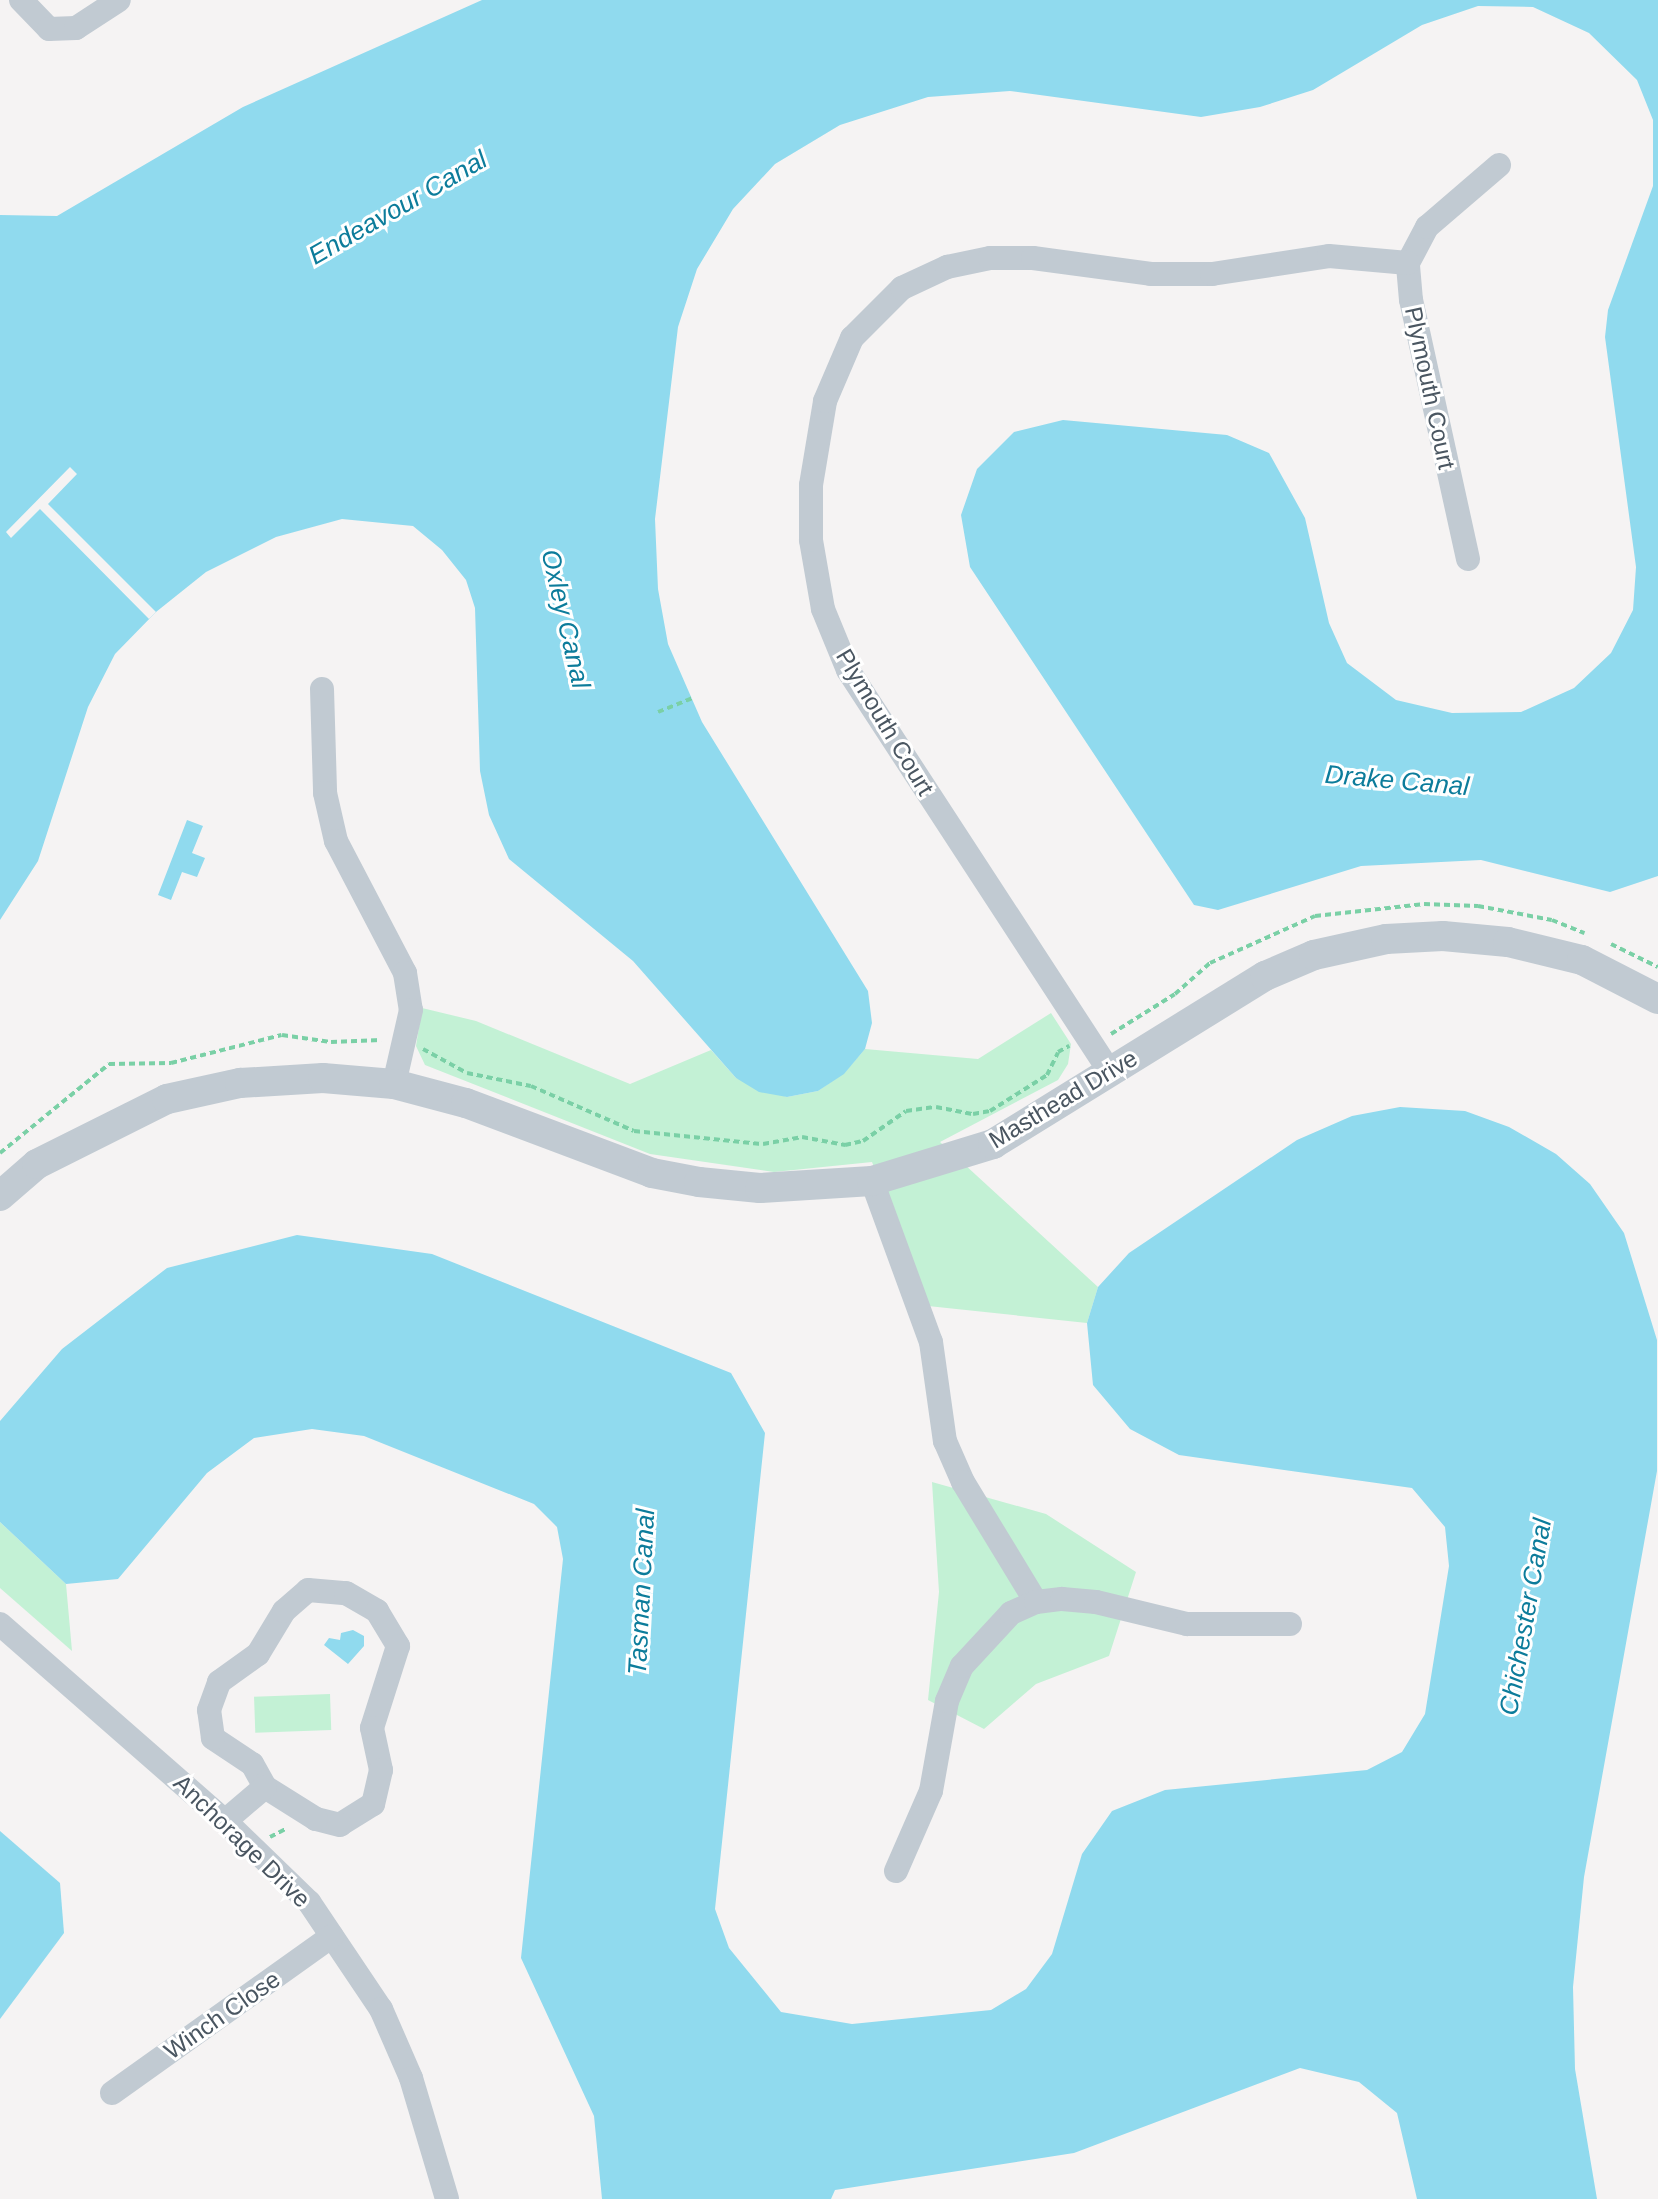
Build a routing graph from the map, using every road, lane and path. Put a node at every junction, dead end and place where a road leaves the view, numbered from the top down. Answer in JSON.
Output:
{"nodes":[{"id":1,"x":21,"y":0,"type":"edge"},
{"id":2,"x":119,"y":0,"type":"edge"},
{"id":3,"x":1499,"y":165,"type":"dead end"},
{"id":4,"x":1408,"y":263,"type":"junction"},
{"id":5,"x":1468,"y":559,"type":"dead end"},
{"id":6,"x":322,"y":689,"type":"dead end"},
{"id":7,"x":692,"y":698,"type":"dead end"},
{"id":8,"x":658,"y":712,"type":"dead end"},
{"id":9,"x":1594,"y":937,"type":"dead end"},
{"id":10,"x":1608,"y":943,"type":"dead end"},
{"id":11,"x":1658,"y":967,"type":"edge"},
{"id":12,"x":1658,"y":999,"type":"edge"},
{"id":13,"x":1086,"y":1036,"type":"junction"},
{"id":14,"x":404,"y":1039,"type":"junction"},
{"id":15,"x":1110,"y":1072,"type":"junction"},
{"id":16,"x":394,"y":1084,"type":"junction"},
{"id":17,"x":0,"y":1153,"type":"edge"},
{"id":18,"x":872,"y":1181,"type":"junction"},
{"id":19,"x":0,"y":1196,"type":"edge"},
{"id":20,"x":1036,"y":1602,"type":"junction"},
{"id":21,"x":0,"y":1624,"type":"edge"},
{"id":22,"x":1290,"y":1624,"type":"dead end"},
{"id":23,"x":265,"y":1787,"type":"junction"},
{"id":24,"x":306,"y":1812,"type":"junction"},
{"id":25,"x":225,"y":1821,"type":"junction"},
{"id":26,"x":256,"y":1849,"type":"junction"},
{"id":27,"x":896,"y":1871,"type":"dead end"},
{"id":28,"x":332,"y":1936,"type":"junction"},
{"id":29,"x":112,"y":2093,"type":"dead end"},
{"id":30,"x":447,"y":2199,"type":"edge"}],
"edges":[{"from":1,"to":2,"type":"street"},
{"from":3,"to":4,"type":"street"},
{"from":4,"to":5,"type":"street","name":"Plymouth Court"},
{"from":4,"to":13,"type":"street","name":"Plymouth Court"},
{"from":6,"to":14,"type":"street"},
{"from":7,"to":8,"type":"path"},
{"from":9,"to":13,"type":"path"},
{"from":10,"to":11,"type":"path"},
{"from":12,"to":15,"type":"street","name":"Masthead Drive"},
{"from":13,"to":14,"type":"path"},
{"from":13,"to":15,"type":"street","name":"Plymouth Court"},
{"from":14,"to":16,"type":"street"},
{"from":14,"to":17,"type":"path"},
{"from":15,"to":18,"type":"street","name":"Masthead Drive"},
{"from":16,"to":18,"type":"street","name":"Masthead Drive"},
{"from":16,"to":19,"type":"street","name":"Masthead Drive"},
{"from":18,"to":20,"type":"street"},
{"from":20,"to":22,"type":"street"},
{"from":20,"to":27,"type":"street"},
{"from":21,"to":25,"type":"street","name":"Anchorage Drive"},
{"from":23,"to":24,"type":"street"},
{"from":23,"to":24,"type":"street"},
{"from":23,"to":25,"type":"street"},
{"from":24,"to":26,"type":"path"},
{"from":25,"to":26,"type":"street","name":"Anchorage Drive"},
{"from":26,"to":28,"type":"street","name":"Anchorage Drive"},
{"from":28,"to":29,"type":"street","name":"Winch Close"},
{"from":28,"to":30,"type":"street","name":"Anchorage Drive"}]}
